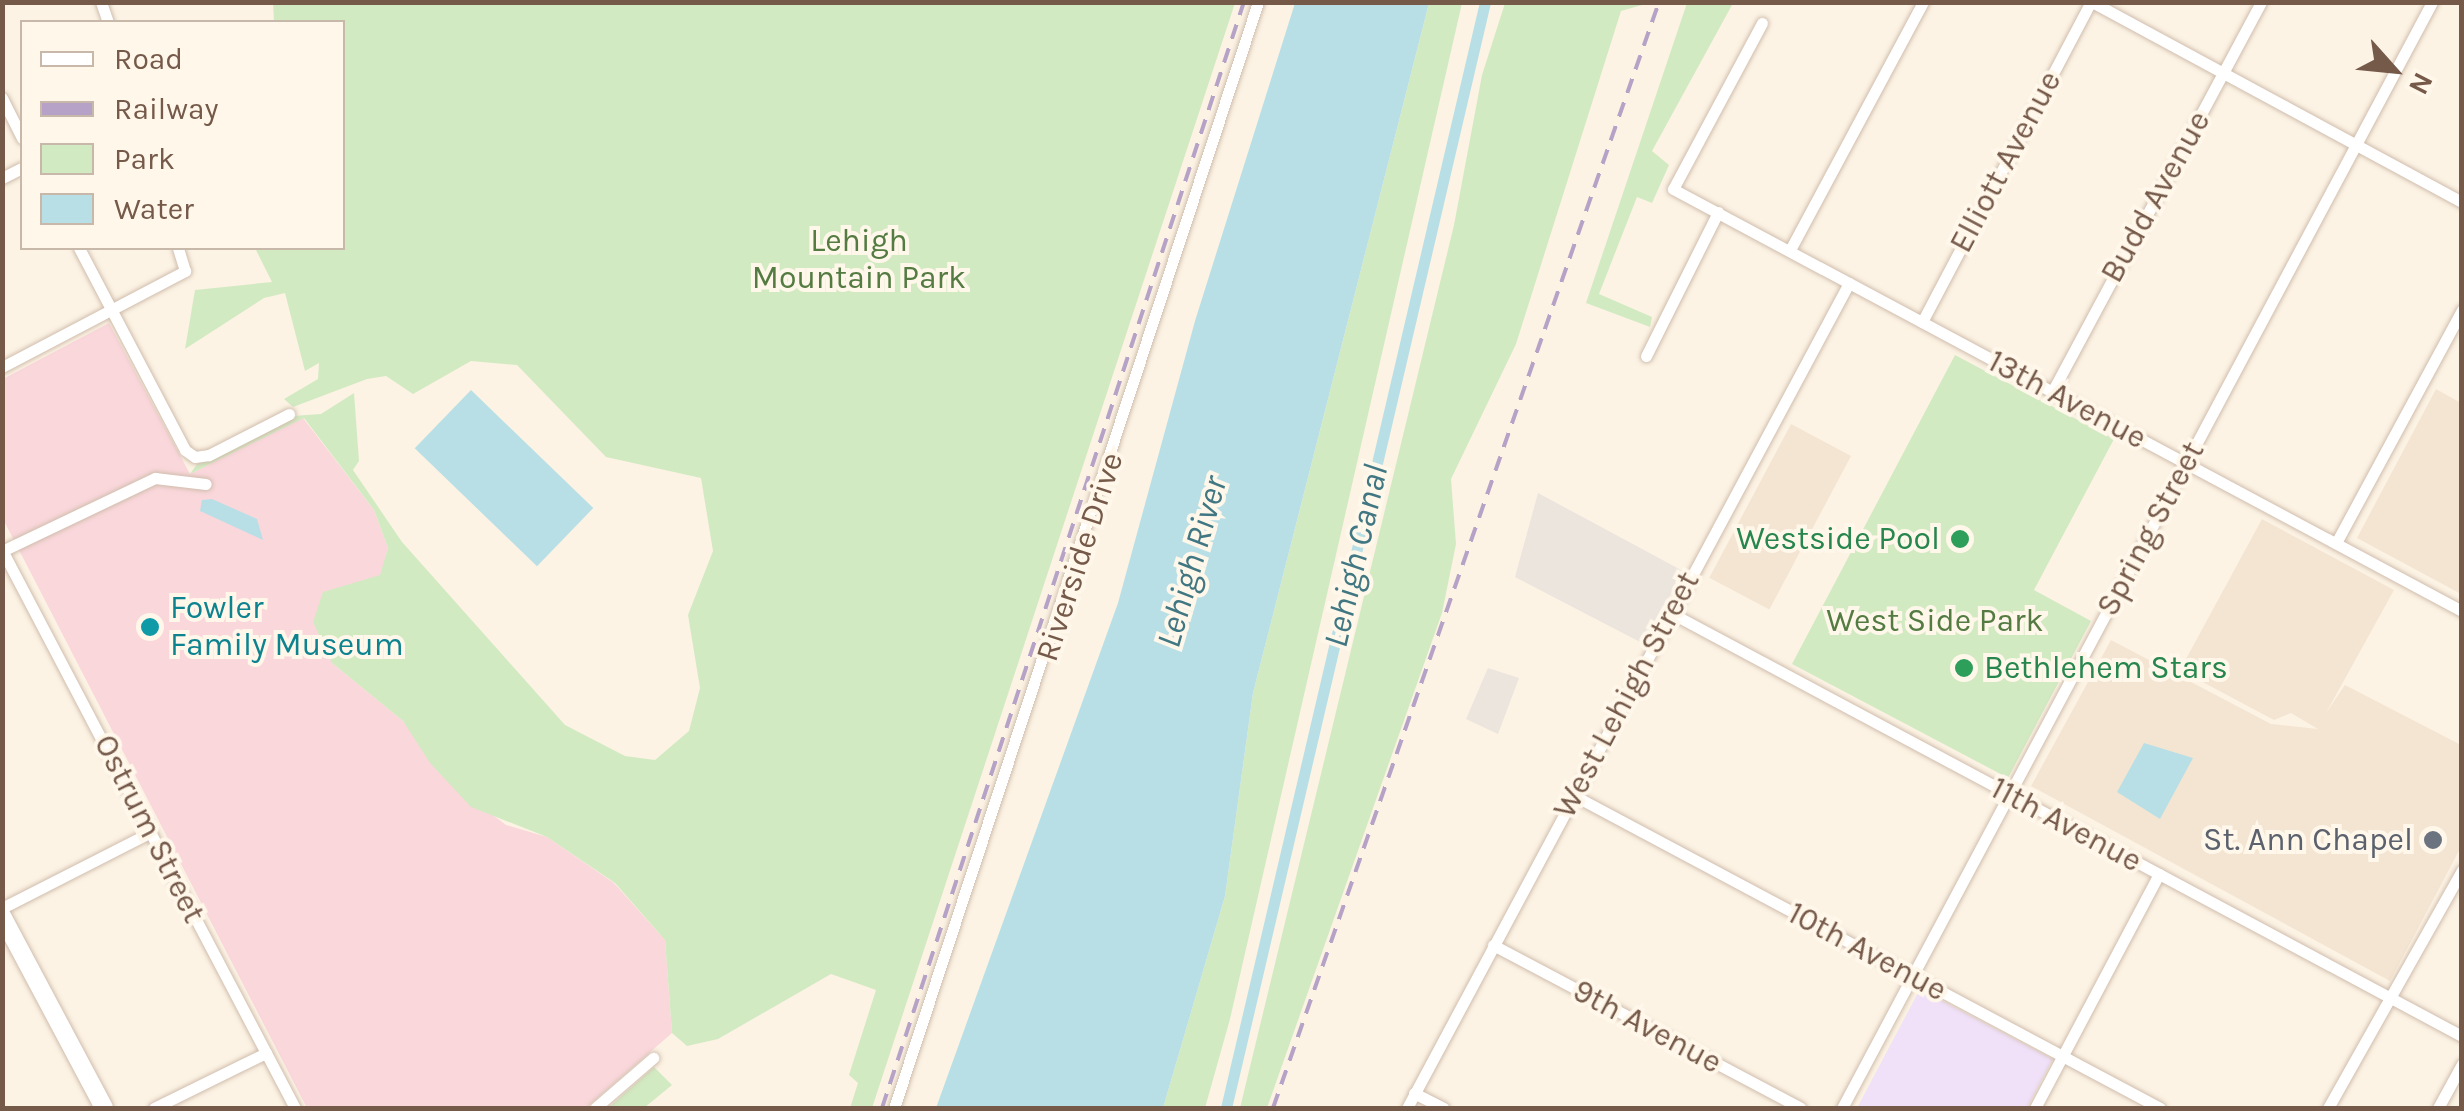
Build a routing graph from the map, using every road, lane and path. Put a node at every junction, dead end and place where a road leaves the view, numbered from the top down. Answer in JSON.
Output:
{"nodes":[{"id":1,"x":1258,"y":2,"type":"edge"},
{"id":2,"x":1923,"y":2,"type":"edge"},
{"id":3,"x":2092,"y":2,"type":"edge"},
{"id":4,"x":2260,"y":2,"type":"edge"},
{"id":5,"x":2432,"y":2,"type":"edge"},
{"id":6,"x":1762,"y":22,"type":"dead end"},
{"id":7,"x":2224,"y":74,"type":"junction"},
{"id":8,"x":2,"y":98,"type":"edge"},
{"id":9,"x":20,"y":134,"type":"edge"},
{"id":10,"x":2356,"y":146,"type":"junction"},
{"id":11,"x":2462,"y":202,"type":"edge"},
{"id":12,"x":1718,"y":212,"type":"junction"},
{"id":13,"x":79,"y":250,"type":"edge"},
{"id":14,"x":179,"y":250,"type":"edge"},
{"id":15,"x":1790,"y":250,"type":"junction"},
{"id":16,"x":1849,"y":282,"type":"junction"},
{"id":17,"x":111,"y":310,"type":"junction"},
{"id":18,"x":2462,"y":310,"type":"edge"},
{"id":19,"x":1922,"y":322,"type":"junction"},
{"id":20,"x":1646,"y":356,"type":"dead end"},
{"id":21,"x":2,"y":367,"type":"edge"},
{"id":22,"x":2052,"y":392,"type":"junction"},
{"id":23,"x":289,"y":414,"type":"dead end"},
{"id":24,"x":2186,"y":464,"type":"junction"},
{"id":25,"x":206,"y":484,"type":"dead end"},
{"id":26,"x":2336,"y":543,"type":"junction"},
{"id":27,"x":3,"y":551,"type":"edge"},
{"id":28,"x":2462,"y":611,"type":"edge"},
{"id":29,"x":1671,"y":613,"type":"junction"},
{"id":30,"x":2008,"y":794,"type":"junction"},
{"id":31,"x":1574,"y":796,"type":"junction"},
{"id":32,"x":150,"y":832,"type":"junction"},
{"id":33,"x":2462,"y":870,"type":"edge"},
{"id":34,"x":2159,"y":874,"type":"junction"},
{"id":35,"x":2,"y":908,"type":"edge"},
{"id":36,"x":2,"y":916,"type":"edge"},
{"id":37,"x":1493,"y":945,"type":"junction"},
{"id":38,"x":1912,"y":977,"type":"junction"},
{"id":39,"x":2393,"y":999,"type":"junction"},
{"id":40,"x":2462,"y":1036,"type":"edge"},
{"id":41,"x":266,"y":1053,"type":"junction"},
{"id":42,"x":2063,"y":1057,"type":"junction"},
{"id":43,"x":653,"y":1058,"type":"dead end"},
{"id":44,"x":2462,"y":1064,"type":"edge"},
{"id":45,"x":1414,"y":1093,"type":"junction"},
{"id":46,"x":104,"y":1108,"type":"edge"},
{"id":47,"x":154,"y":1108,"type":"edge"},
{"id":48,"x":295,"y":1108,"type":"edge"},
{"id":49,"x":595,"y":1108,"type":"edge"},
{"id":50,"x":894,"y":1108,"type":"edge"},
{"id":51,"x":1407,"y":1108,"type":"edge"},
{"id":52,"x":1443,"y":1108,"type":"edge"},
{"id":53,"x":1801,"y":1108,"type":"edge"},
{"id":54,"x":1842,"y":1108,"type":"edge"},
{"id":55,"x":2035,"y":1108,"type":"edge"},
{"id":56,"x":2160,"y":1108,"type":"edge"},
{"id":57,"x":2328,"y":1108,"type":"edge"},
{"id":58,"x":2438,"y":1108,"type":"edge"}],
"edges":[{"from":1,"to":50,"type":"street","name":"Riverside Drive"},
{"from":2,"to":15,"type":"street"},
{"from":3,"to":7,"type":"street"},
{"from":3,"to":19,"type":"street","name":"Elliott Avenue"},
{"from":4,"to":7,"type":"street","name":"Budd Avenue"},
{"from":5,"to":10,"type":"street","name":"Spring Street"},
{"from":6,"to":12,"type":"street","name":"13th Avenue"},
{"from":7,"to":10,"type":"street"},
{"from":7,"to":22,"type":"street","name":"Budd Avenue"},
{"from":8,"to":9,"type":"street"},
{"from":10,"to":11,"type":"street"},
{"from":10,"to":24,"type":"street","name":"Spring Street"},
{"from":12,"to":15,"type":"street","name":"13th Avenue"},
{"from":12,"to":20,"type":"street"},
{"from":13,"to":17,"type":"street"},
{"from":14,"to":17,"type":"street"},
{"from":15,"to":16,"type":"street","name":"13th Avenue"},
{"from":16,"to":19,"type":"street","name":"13th Avenue"},
{"from":16,"to":29,"type":"street","name":"West Lehigh Street"},
{"from":17,"to":21,"type":"street"},
{"from":17,"to":23,"type":"street"},
{"from":18,"to":26,"type":"street"},
{"from":19,"to":22,"type":"street","name":"13th Avenue"},
{"from":22,"to":24,"type":"street","name":"13th Avenue"},
{"from":24,"to":26,"type":"street","name":"13th Avenue"},
{"from":24,"to":30,"type":"street","name":"Spring Street"},
{"from":25,"to":27,"type":"street"},
{"from":26,"to":28,"type":"street","name":"13th Avenue"},
{"from":27,"to":32,"type":"street","name":"Ostrum Street"},
{"from":29,"to":30,"type":"street","name":"11th Avenue"},
{"from":29,"to":31,"type":"street","name":"West Lehigh Street"},
{"from":30,"to":34,"type":"street","name":"11th Avenue"},
{"from":30,"to":38,"type":"street","name":"Spring Street"},
{"from":31,"to":37,"type":"street","name":"West Lehigh Street"},
{"from":31,"to":38,"type":"street","name":"10th Avenue"},
{"from":32,"to":35,"type":"street"},
{"from":32,"to":41,"type":"street","name":"Ostrum Street"},
{"from":33,"to":39,"type":"street"},
{"from":34,"to":39,"type":"street","name":"11th Avenue"},
{"from":34,"to":42,"type":"street"},
{"from":36,"to":46,"type":"main road"},
{"from":37,"to":45,"type":"street","name":"West Lehigh Street"},
{"from":37,"to":53,"type":"street","name":"9th Avenue"},
{"from":38,"to":42,"type":"street","name":"10th Avenue"},
{"from":38,"to":54,"type":"street","name":"Spring Street"},
{"from":39,"to":40,"type":"street","name":"11th Avenue"},
{"from":39,"to":57,"type":"street"},
{"from":41,"to":47,"type":"street"},
{"from":41,"to":48,"type":"street","name":"Ostrum Street"},
{"from":42,"to":55,"type":"street"},
{"from":42,"to":56,"type":"street","name":"10th Avenue"},
{"from":43,"to":49,"type":"street"},
{"from":44,"to":58,"type":"street"},
{"from":45,"to":51,"type":"street","name":"West Lehigh Street"},
{"from":45,"to":52,"type":"street"}]}
